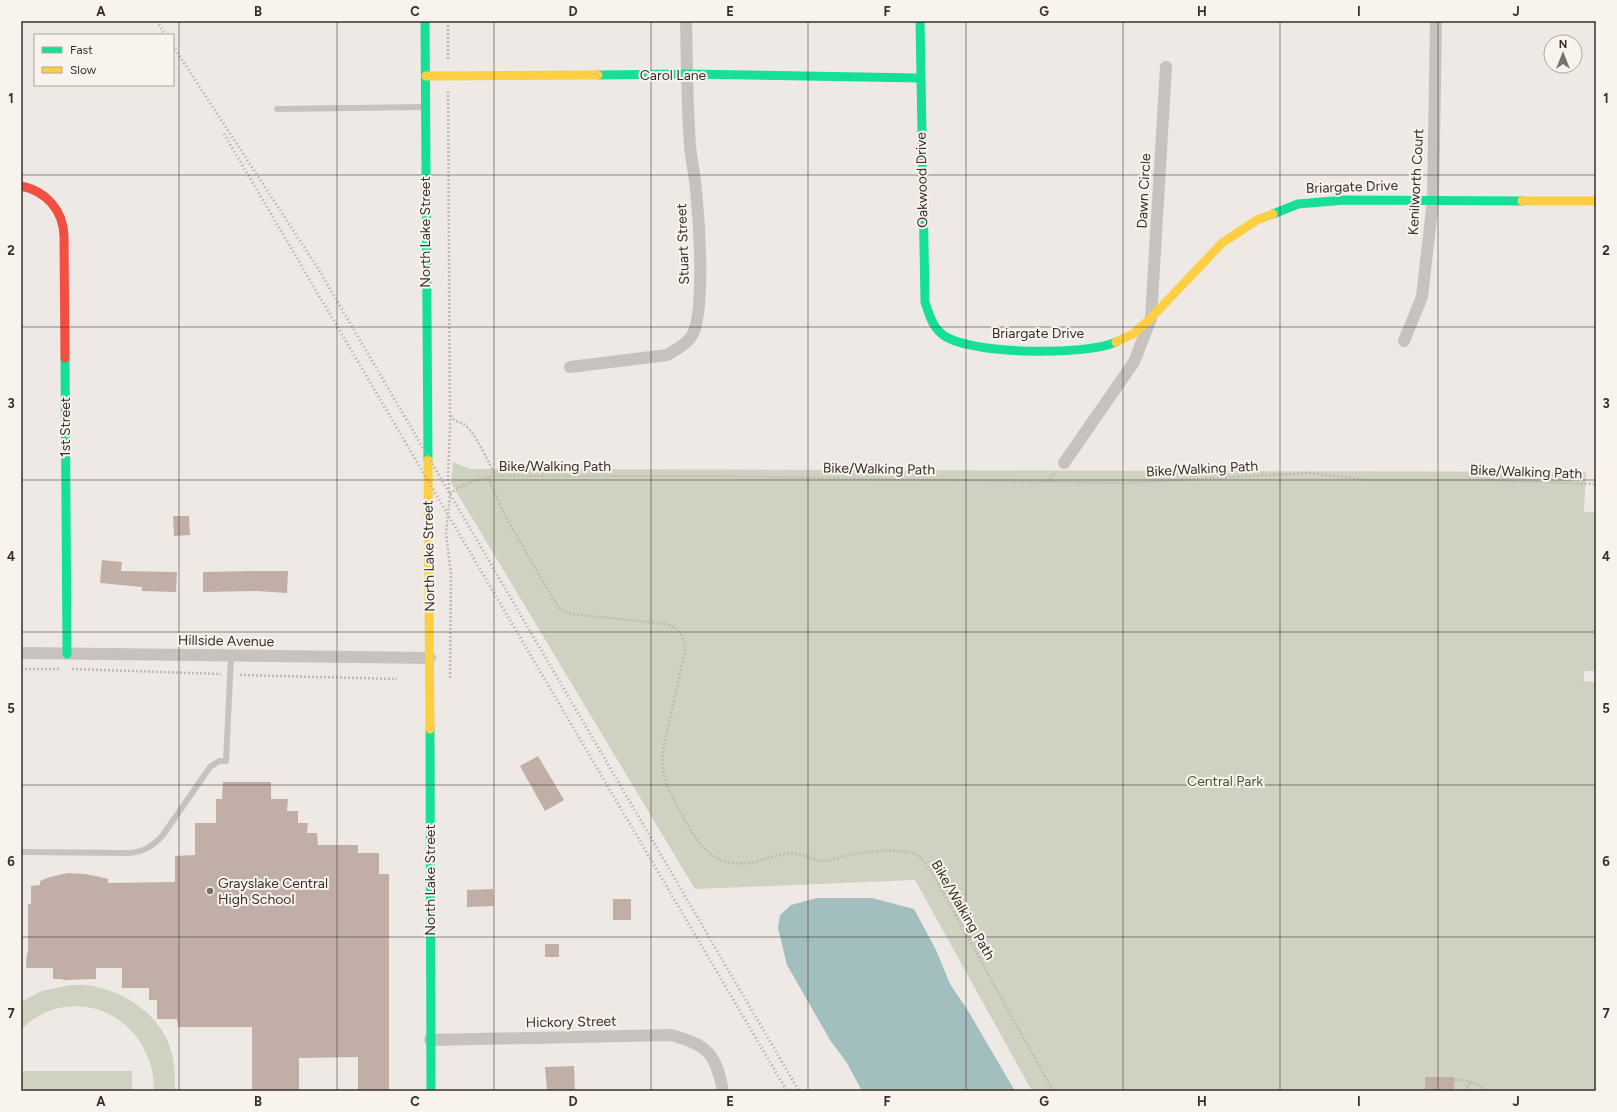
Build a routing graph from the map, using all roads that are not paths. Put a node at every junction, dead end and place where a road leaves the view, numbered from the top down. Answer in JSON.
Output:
{"nodes":[{"id":1,"x":425,"y":21,"type":"edge"},
{"id":2,"x":686,"y":21,"type":"edge"},
{"id":3,"x":920,"y":21,"type":"edge"},
{"id":4,"x":1436,"y":21,"type":"edge"},
{"id":5,"x":1166,"y":67,"type":"dead end"},
{"id":6,"x":687,"y":74,"type":"junction"},
{"id":7,"x":426,"y":76,"type":"junction"},
{"id":8,"x":920,"y":78,"type":"junction"},
{"id":9,"x":425,"y":106,"type":"junction"},
{"id":10,"x":277,"y":109,"type":"dead end"},
{"id":11,"x":21,"y":186,"type":"edge"},
{"id":12,"x":1434,"y":200,"type":"junction"},
{"id":13,"x":1596,"y":201,"type":"edge"},
{"id":14,"x":1151,"y":318,"type":"junction"},
{"id":15,"x":942,"y":334,"type":"joint"},
{"id":16,"x":1404,"y":341,"type":"dead end"},
{"id":17,"x":570,"y":367,"type":"dead end"},
{"id":18,"x":1064,"y":463,"type":"dead end"},
{"id":19,"x":21,"y":653,"type":"edge"},
{"id":20,"x":67,"y":654,"type":"junction"},
{"id":21,"x":231,"y":656,"type":"junction"},
{"id":22,"x":430,"y":658,"type":"junction"},
{"id":23,"x":21,"y":852,"type":"edge"},
{"id":24,"x":430,"y":1040,"type":"junction"},
{"id":25,"x":431,"y":1091,"type":"edge"},
{"id":26,"x":723,"y":1091,"type":"edge"}],
"edges":[{"from":1,"to":7,"type":"street","name":"North Lake Street"},
{"from":2,"to":6,"type":"street","name":"Stuart Street"},
{"from":3,"to":8,"type":"street","name":"Oakwood Drive"},
{"from":4,"to":12,"type":"street","name":"Kenilworth Court"},
{"from":5,"to":14,"type":"street","name":"Dawn Circle"},
{"from":6,"to":7,"type":"street","name":"Carol Lane"},
{"from":6,"to":8,"type":"street","name":"Carol Lane"},
{"from":6,"to":17,"type":"street","name":"Stuart Street"},
{"from":7,"to":9,"type":"street","name":"North Lake Street"},
{"from":8,"to":15,"type":"street","name":"Oakwood Drive"},
{"from":9,"to":10,"type":"lane"},
{"from":9,"to":22,"type":"street","name":"North Lake Street"},
{"from":11,"to":20,"type":"street","name":"1st Street"},
{"from":12,"to":13,"type":"street","name":"Briargate Drive"},
{"from":12,"to":14,"type":"street","name":"Briargate Drive"},
{"from":12,"to":16,"type":"street","name":"Kenilworth Court"},
{"from":14,"to":15,"type":"street","name":"Briargate Drive"},
{"from":14,"to":18,"type":"street","name":"Briargate Drive"},
{"from":19,"to":20,"type":"street","name":"Hillside Avenue"},
{"from":20,"to":21,"type":"street","name":"Hillside Avenue"},
{"from":21,"to":22,"type":"street","name":"Hillside Avenue"},
{"from":21,"to":23,"type":"lane"},
{"from":22,"to":24,"type":"street","name":"North Lake Street"},
{"from":24,"to":25,"type":"street","name":"North Lake Street"},
{"from":24,"to":26,"type":"street","name":"Hickory Street"}]}
